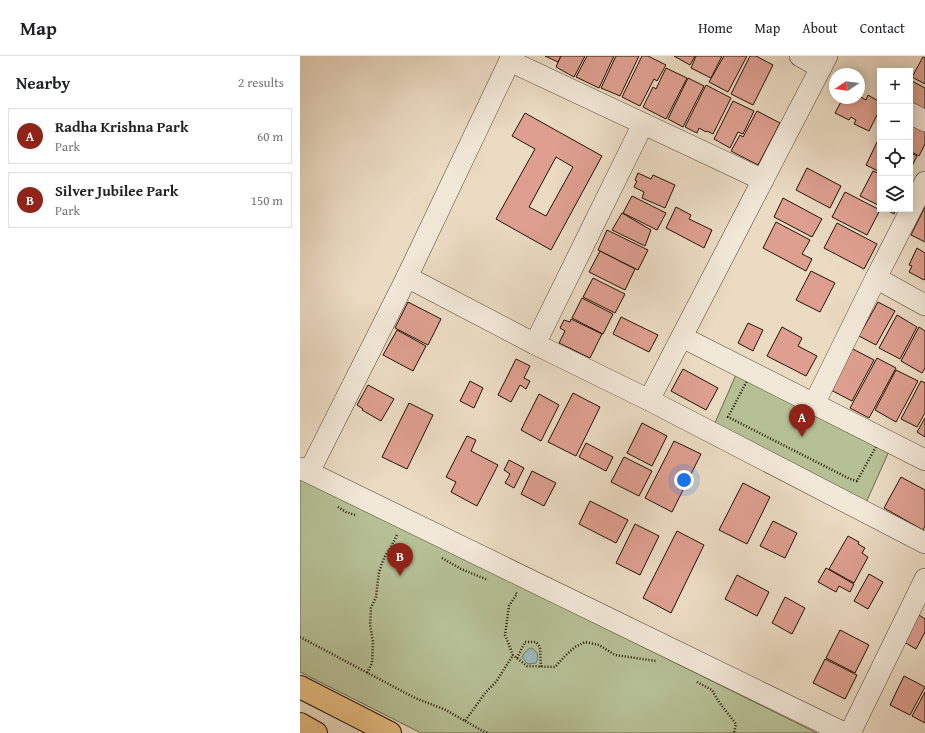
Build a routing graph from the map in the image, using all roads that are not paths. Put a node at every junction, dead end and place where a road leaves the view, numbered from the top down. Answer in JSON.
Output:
{"nodes":[{"id":1,"x":800,"y":56,"type":"edge"},
{"id":2,"x":511,"y":58,"type":"edge"},
{"id":3,"x":824,"y":62,"type":"edge"},
{"id":4,"x":913,"y":114,"type":"edge"},
{"id":5,"x":925,"y":120,"type":"edge"},
{"id":6,"x":643,"y":124,"type":"junction"},
{"id":7,"x":762,"y":180,"type":"junction"},
{"id":8,"x":924,"y":188,"type":"edge"},
{"id":9,"x":407,"y":277,"type":"junction"},
{"id":10,"x":876,"y":278,"type":"junction"},
{"id":11,"x":925,"y":305,"type":"edge"},
{"id":12,"x":682,"y":337,"type":"junction"},
{"id":13,"x":535,"y":344,"type":"junction"},
{"id":14,"x":649,"y":400,"type":"junction"},
{"id":15,"x":814,"y":404,"type":"junction"},
{"id":16,"x":925,"y":460,"type":"edge"},
{"id":17,"x":304,"y":470,"type":"edge"},
{"id":18,"x":925,"y":543,"type":"edge"},
{"id":19,"x":925,"y":579,"type":"edge"},
{"id":20,"x":300,"y":687,"type":"edge"},
{"id":21,"x":300,"y":724,"type":"edge"},
{"id":22,"x":316,"y":733,"type":"edge"},
{"id":23,"x":390,"y":733,"type":"edge"},
{"id":24,"x":844,"y":733,"type":"edge"},
{"id":25,"x":850,"y":733,"type":"edge"}],
"edges":[{"from":1,"to":3,"type":"street"},
{"from":2,"to":6,"type":"street"},
{"from":2,"to":9,"type":"street"},
{"from":3,"to":7,"type":"street"},
{"from":4,"to":5,"type":"street"},
{"from":6,"to":7,"type":"street"},
{"from":6,"to":13,"type":"street"},
{"from":7,"to":12,"type":"street"},
{"from":8,"to":10,"type":"street"},
{"from":9,"to":13,"type":"street"},
{"from":9,"to":17,"type":"street"},
{"from":10,"to":11,"type":"street"},
{"from":10,"to":15,"type":"street"},
{"from":12,"to":14,"type":"street"},
{"from":12,"to":15,"type":"street"},
{"from":13,"to":14,"type":"street"},
{"from":14,"to":18,"type":"street"},
{"from":15,"to":16,"type":"street"},
{"from":17,"to":24,"type":"street"},
{"from":19,"to":25,"type":"street"},
{"from":20,"to":23,"type":"main road"},
{"from":21,"to":22,"type":"main road"}]}
